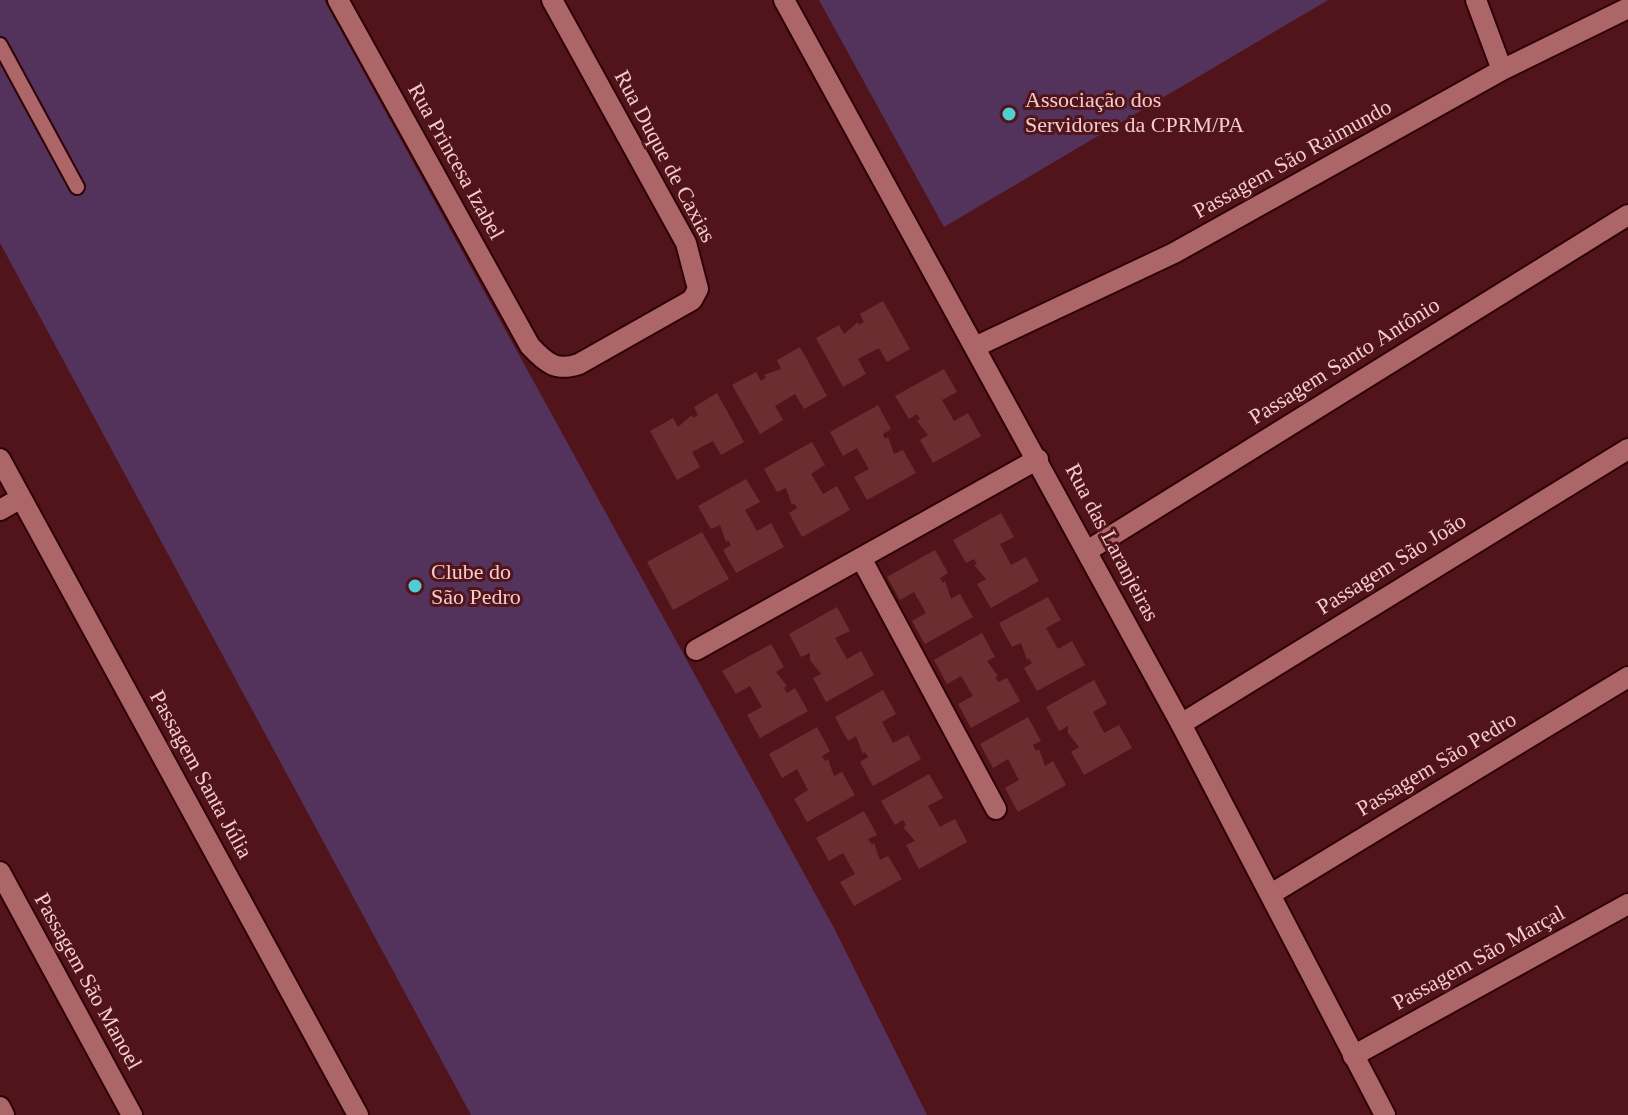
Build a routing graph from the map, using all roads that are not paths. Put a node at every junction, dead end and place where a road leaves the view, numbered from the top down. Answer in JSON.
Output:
{"nodes":[{"id":1,"x":338,"y":0,"type":"edge"},
{"id":2,"x":552,"y":0,"type":"edge"},
{"id":3,"x":784,"y":0,"type":"edge"},
{"id":4,"x":1476,"y":0,"type":"edge"},
{"id":5,"x":1628,"y":8,"type":"edge"},
{"id":6,"x":0,"y":45,"type":"edge"},
{"id":7,"x":1502,"y":70,"type":"junction"},
{"id":8,"x":77,"y":187,"type":"dead end"},
{"id":9,"x":1628,"y":215,"type":"edge"},
{"id":10,"x":530,"y":346,"type":"joint"},
{"id":11,"x":977,"y":346,"type":"junction"},
{"id":12,"x":1628,"y":449,"type":"edge"},
{"id":13,"x":0,"y":459,"type":"edge"},
{"id":14,"x":1038,"y":459,"type":"junction"},
{"id":15,"x":21,"y":498,"type":"junction"},
{"id":16,"x":0,"y":510,"type":"edge"},
{"id":17,"x":1087,"y":551,"type":"junction"},
{"id":18,"x":861,"y":558,"type":"junction"},
{"id":19,"x":696,"y":650,"type":"dead end"},
{"id":20,"x":1628,"y":677,"type":"edge"},
{"id":21,"x":1181,"y":724,"type":"junction"},
{"id":22,"x":996,"y":809,"type":"dead end"},
{"id":23,"x":0,"y":872,"type":"edge"},
{"id":24,"x":1271,"y":894,"type":"junction"},
{"id":25,"x":1628,"y":904,"type":"edge"},
{"id":26,"x":1353,"y":1056,"type":"junction"},
{"id":27,"x":0,"y":1107,"type":"edge"},
{"id":28,"x":4,"y":1115,"type":"edge"},
{"id":29,"x":132,"y":1115,"type":"edge"},
{"id":30,"x":358,"y":1115,"type":"edge"},
{"id":31,"x":1385,"y":1115,"type":"edge"}],
"edges":[{"from":1,"to":10,"type":"street","name":"Rua Princesa Izabel"},
{"from":2,"to":10,"type":"street","name":"Rua Duque de Caxias"},
{"from":3,"to":11,"type":"street","name":"Rua das Laranjeiras"},
{"from":4,"to":7,"type":"street"},
{"from":5,"to":7,"type":"street","name":"Passagem São Raimundo"},
{"from":6,"to":8,"type":"lane"},
{"from":7,"to":11,"type":"street","name":"Passagem São Raimundo"},
{"from":9,"to":17,"type":"street","name":"Passagem Santo Antônio"},
{"from":11,"to":14,"type":"street","name":"Rua das Laranjeiras"},
{"from":12,"to":21,"type":"street","name":"Passagem São João"},
{"from":13,"to":15,"type":"street","name":"Passagem Santa Júlia"},
{"from":14,"to":17,"type":"street","name":"Rua das Laranjeiras"},
{"from":14,"to":18,"type":"street"},
{"from":15,"to":16,"type":"street"},
{"from":15,"to":30,"type":"street","name":"Passagem Santa Júlia"},
{"from":17,"to":21,"type":"street","name":"Rua das Laranjeiras"},
{"from":18,"to":19,"type":"street"},
{"from":18,"to":22,"type":"street"},
{"from":20,"to":24,"type":"street","name":"Passagem São Pedro"},
{"from":21,"to":24,"type":"street","name":"Rua das Laranjeiras"},
{"from":23,"to":29,"type":"street","name":"Passagem São Manoel"},
{"from":24,"to":26,"type":"street","name":"Rua das Laranjeiras"},
{"from":25,"to":26,"type":"street","name":"Passagem São Marçal"},
{"from":26,"to":31,"type":"street","name":"Rua das Laranjeiras"},
{"from":27,"to":28,"type":"street"}]}
